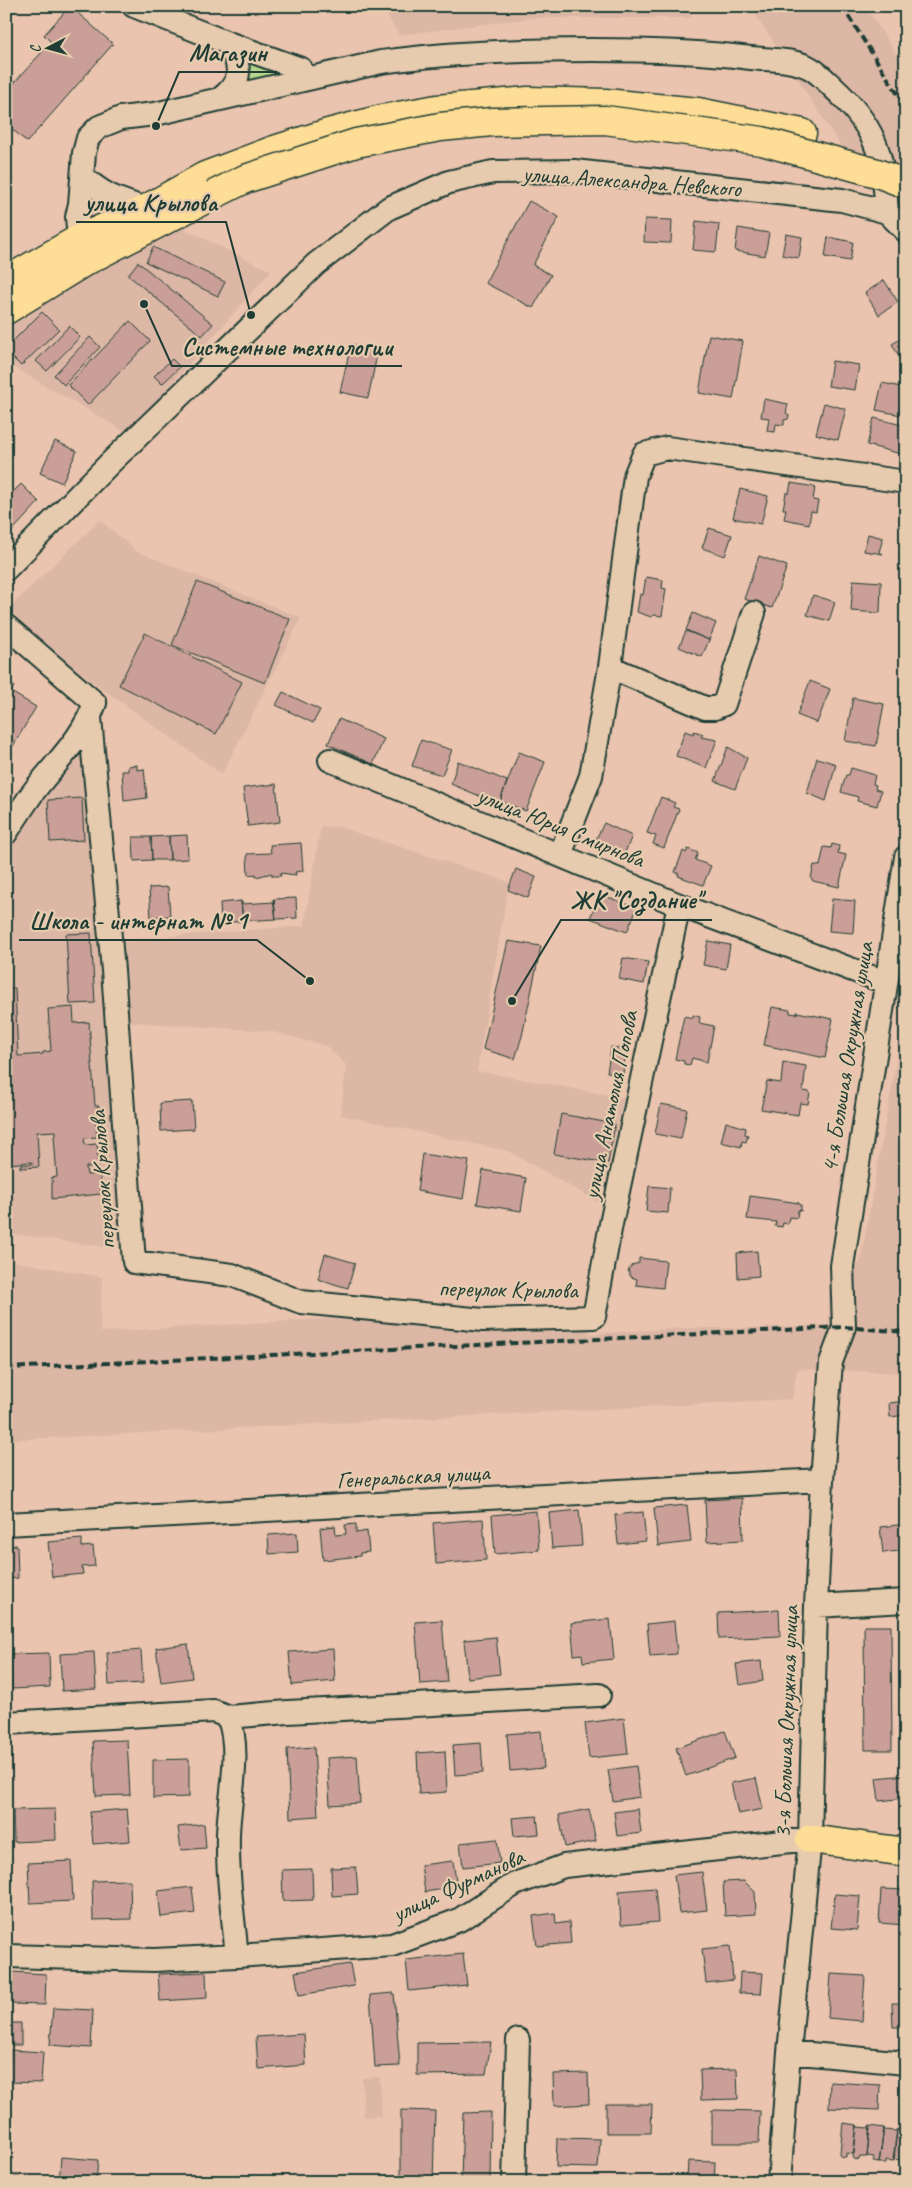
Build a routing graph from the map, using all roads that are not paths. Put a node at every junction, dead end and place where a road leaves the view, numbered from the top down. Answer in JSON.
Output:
{"nodes":[{"id":1,"x":134,"y":6,"type":"edge"},
{"id":2,"x":228,"y":43,"type":"junction"},
{"id":3,"x":304,"y":79,"type":"junction"},
{"id":4,"x":220,"y":99,"type":"junction"},
{"id":5,"x":906,"y":164,"type":"edge"},
{"id":6,"x":83,"y":176,"type":"junction"},
{"id":7,"x":906,"y":184,"type":"edge"},
{"id":8,"x":209,"y":186,"type":"junction"},
{"id":9,"x":877,"y":208,"type":"junction"},
{"id":10,"x":146,"y":209,"type":"junction"},
{"id":11,"x":906,"y":232,"type":"edge"},
{"id":12,"x":79,"y":239,"type":"junction"},
{"id":13,"x":6,"y":281,"type":"edge"},
{"id":14,"x":6,"y":310,"type":"edge"},
{"id":15,"x":906,"y":482,"type":"edge"},
{"id":16,"x":6,"y":569,"type":"edge"},
{"id":17,"x":754,"y":613,"type":"dead end"},
{"id":18,"x":6,"y":626,"type":"edge"},
{"id":19,"x":610,"y":668,"type":"junction"},
{"id":20,"x":90,"y":718,"type":"junction"},
{"id":21,"x":330,"y":760,"type":"dead end"},
{"id":22,"x":6,"y":833,"type":"edge"},
{"id":23,"x":560,"y":856,"type":"junction"},
{"id":24,"x":906,"y":857,"type":"edge"},
{"id":25,"x":679,"y":905,"type":"junction"},
{"id":26,"x":885,"y":982,"type":"junction"},
{"id":27,"x":842,"y":1266,"type":"joint"},
{"id":28,"x":594,"y":1316,"type":"joint"},
{"id":29,"x":822,"y":1480,"type":"junction"},
{"id":30,"x":6,"y":1524,"type":"edge"},
{"id":31,"x":906,"y":1601,"type":"edge"},
{"id":32,"x":816,"y":1606,"type":"junction"},
{"id":33,"x":599,"y":1695,"type":"dead end"},
{"id":34,"x":228,"y":1717,"type":"junction"},
{"id":35,"x":6,"y":1723,"type":"edge"},
{"id":36,"x":810,"y":1839,"type":"junction"},
{"id":37,"x":906,"y":1852,"type":"edge"},
{"id":38,"x":6,"y":1956,"type":"edge"},
{"id":39,"x":237,"y":1956,"type":"junction"},
{"id":40,"x":518,"y":2040,"type":"dead end"},
{"id":41,"x":789,"y":2052,"type":"junction"},
{"id":42,"x":906,"y":2063,"type":"edge"},
{"id":43,"x":514,"y":2182,"type":"edge"},
{"id":44,"x":779,"y":2182,"type":"edge"}],
"edges":[{"from":1,"to":2,"type":"street"},
{"from":2,"to":3,"type":"street"},
{"from":2,"to":4,"type":"street"},
{"from":3,"to":4,"type":"street"},
{"from":3,"to":9,"type":"street"},
{"from":4,"to":6,"type":"street"},
{"from":5,"to":8,"type":"main road"},
{"from":6,"to":10,"type":"street"},
{"from":6,"to":12,"type":"street"},
{"from":7,"to":8,"type":"main road","bridge":true},
{"from":8,"to":10,"type":"main road"},
{"from":8,"to":14,"type":"main road"},
{"from":9,"to":11,"type":"street"},
{"from":9,"to":16,"type":"street","name":"улица Александра Невского"},
{"from":10,"to":12,"type":"main road"},
{"from":12,"to":13,"type":"main road"},
{"from":15,"to":19,"type":"street"},
{"from":17,"to":19,"type":"street"},
{"from":18,"to":20,"type":"street"},
{"from":19,"to":23,"type":"street"},
{"from":20,"to":22,"type":"street"},
{"from":20,"to":28,"type":"street","name":"переулок Крылова"},
{"from":21,"to":23,"type":"street","name":"улица Юрия Смирнова"},
{"from":23,"to":25,"type":"street","name":"улица Юрия Смирнова"},
{"from":24,"to":26,"type":"street","name":"4-я Большая Окружная улица"},
{"from":25,"to":26,"type":"street","name":"улица Юрия Смирнова"},
{"from":25,"to":28,"type":"street","name":"улица Анатолия Попова"},
{"from":26,"to":27,"type":"street","name":"4-я Большая Окружная улица"},
{"from":27,"to":29,"type":"street","name":"3-я Большая Окружная улица"},
{"from":29,"to":30,"type":"street","name":"Генеральская улица"},
{"from":29,"to":32,"type":"street","name":"3-я Большая Окружная улица"},
{"from":31,"to":32,"type":"street"},
{"from":32,"to":36,"type":"street","name":"3-я Большая Окружная улица"},
{"from":33,"to":34,"type":"street"},
{"from":34,"to":35,"type":"street"},
{"from":34,"to":39,"type":"street"},
{"from":36,"to":37,"type":"main road"},
{"from":36,"to":39,"type":"street","name":"улица Фурманова"},
{"from":36,"to":41,"type":"street","name":"3-я Большая Окружная улица"},
{"from":38,"to":39,"type":"street","name":"улица Фурманова"},
{"from":40,"to":43,"type":"street"},
{"from":41,"to":42,"type":"street"},
{"from":41,"to":44,"type":"street","name":"3-я Большая Окружная улица"}]}
